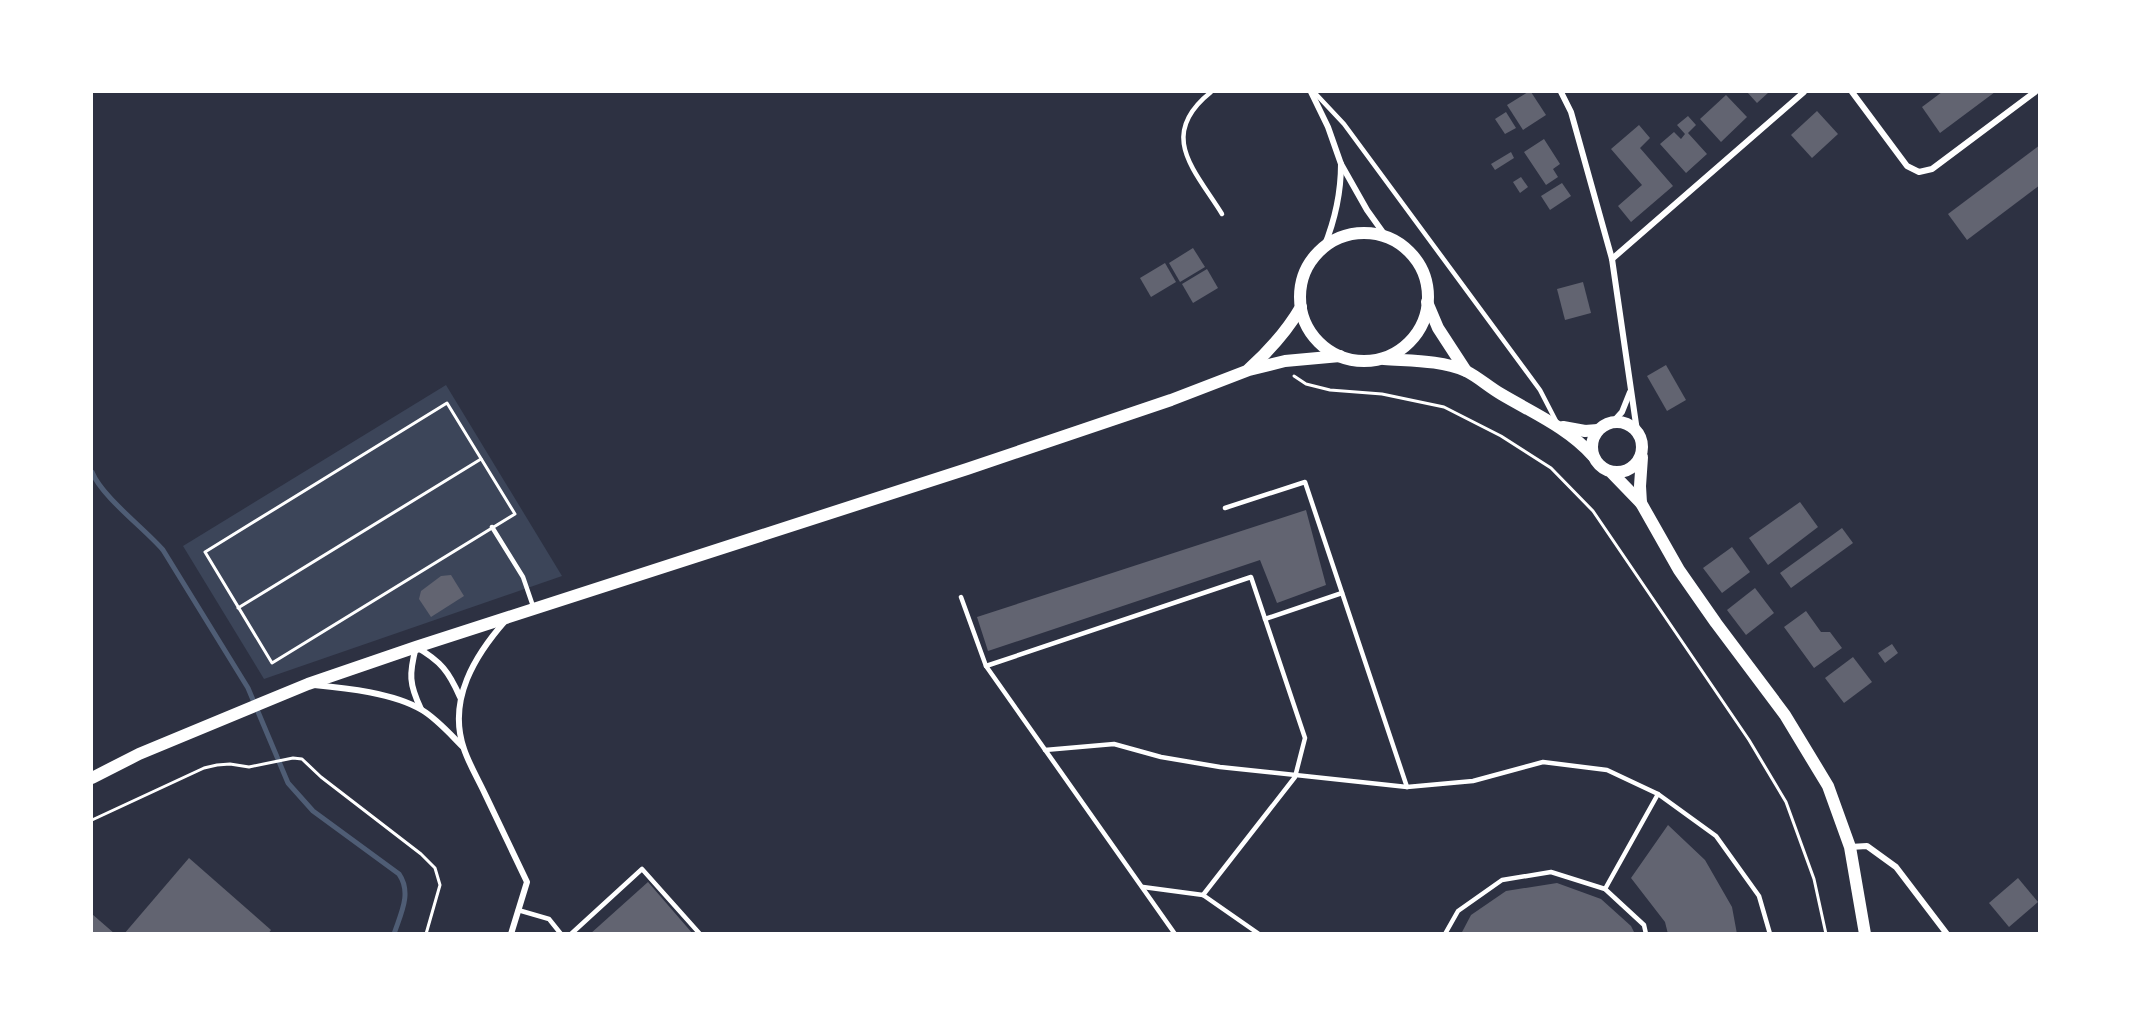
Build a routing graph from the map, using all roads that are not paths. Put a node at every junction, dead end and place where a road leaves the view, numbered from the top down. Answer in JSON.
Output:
{"nodes":[{"id":1,"x":1211,"y":92,"type":"edge"},
{"id":2,"x":1312,"y":92,"type":"edge"},
{"id":3,"x":1562,"y":92,"type":"edge"},
{"id":4,"x":1804,"y":92,"type":"edge"},
{"id":5,"x":1852,"y":92,"type":"edge"},
{"id":6,"x":2036,"y":92,"type":"edge"},
{"id":7,"x":1341,"y":164,"type":"junction"},
{"id":8,"x":1222,"y":214,"type":"dead end"},
{"id":9,"x":1387,"y":238,"type":"junction"},
{"id":10,"x":1324,"y":247,"type":"junction"},
{"id":11,"x":1612,"y":259,"type":"junction"},
{"id":12,"x":1427,"y":301,"type":"junction"},
{"id":13,"x":1301,"y":306,"type":"junction"},
{"id":14,"x":1340,"y":357,"type":"junction"},
{"id":15,"x":1379,"y":359,"type":"junction"},
{"id":16,"x":1249,"y":370,"type":"junction"},
{"id":17,"x":1466,"y":371,"type":"junction"},
{"id":18,"x":1631,"y":388,"type":"junction"},
{"id":19,"x":1613,"y":422,"type":"junction"},
{"id":20,"x":1559,"y":427,"type":"junction"},
{"id":21,"x":1598,"y":430,"type":"junction"},
{"id":22,"x":1638,"y":431,"type":"junction"},
{"id":23,"x":1593,"y":456,"type":"junction"},
{"id":24,"x":1641,"y":457,"type":"junction"},
{"id":25,"x":1612,"y":473,"type":"junction"},
{"id":26,"x":1641,"y":503,"type":"junction"},
{"id":27,"x":1225,"y":508,"type":"dead end"},
{"id":28,"x":492,"y":527,"type":"road end"},
{"id":29,"x":1342,"y":593,"type":"junction"},
{"id":30,"x":961,"y":597,"type":"dead end"},
{"id":31,"x":534,"y":609,"type":"junction"},
{"id":32,"x":508,"y":618,"type":"junction"},
{"id":33,"x":1265,"y":619,"type":"junction"},
{"id":34,"x":416,"y":647,"type":"junction"},
{"id":35,"x":986,"y":666,"type":"junction"},
{"id":36,"x":308,"y":684,"type":"junction"},
{"id":37,"x":460,"y":697,"type":"junction"},
{"id":38,"x":421,"y":709,"type":"junction"},
{"id":39,"x":463,"y":748,"type":"junction"},
{"id":40,"x":1045,"y":750,"type":"junction"},
{"id":41,"x":1295,"y":777,"type":"junction"},
{"id":42,"x":92,"y":778,"type":"edge"},
{"id":43,"x":1407,"y":787,"type":"junction"},
{"id":44,"x":1659,"y":794,"type":"junction"},
{"id":45,"x":1850,"y":847,"type":"junction"},
{"id":46,"x":1143,"y":887,"type":"junction"},
{"id":47,"x":1605,"y":889,"type":"junction"},
{"id":48,"x":1203,"y":895,"type":"junction"},
{"id":49,"x":518,"y":910,"type":"junction"},
{"id":50,"x":511,"y":933,"type":"edge"},
{"id":51,"x":561,"y":933,"type":"edge"},
{"id":52,"x":571,"y":933,"type":"edge"},
{"id":53,"x":700,"y":933,"type":"edge"},
{"id":54,"x":1175,"y":933,"type":"edge"},
{"id":55,"x":1259,"y":933,"type":"edge"},
{"id":56,"x":1444,"y":933,"type":"edge"},
{"id":57,"x":1646,"y":933,"type":"edge"},
{"id":58,"x":1770,"y":933,"type":"edge"},
{"id":59,"x":1865,"y":933,"type":"edge"},
{"id":60,"x":1947,"y":933,"type":"edge"}],
"edges":[{"from":1,"to":8,"type":"lane"},
{"from":2,"to":7,"type":"street"},
{"from":2,"to":20,"type":"lane"},
{"from":3,"to":11,"type":"street"},
{"from":4,"to":11,"type":"street"},
{"from":5,"to":6,"type":"street"},
{"from":7,"to":9,"type":"street"},
{"from":7,"to":10,"type":"street"},
{"from":9,"to":10,"type":"main road"},
{"from":9,"to":12,"type":"main road"},
{"from":10,"to":13,"type":"main road"},
{"from":11,"to":18,"type":"street"},
{"from":12,"to":15,"type":"main road"},
{"from":12,"to":17,"type":"main road"},
{"from":13,"to":14,"type":"main road"},
{"from":13,"to":16,"type":"main road"},
{"from":14,"to":15,"type":"main road"},
{"from":14,"to":16,"type":"main road"},
{"from":15,"to":17,"type":"main road"},
{"from":16,"to":31,"type":"main road"},
{"from":17,"to":20,"type":"main road"},
{"from":18,"to":19,"type":"street"},
{"from":18,"to":22,"type":"street"},
{"from":19,"to":21,"type":"main road"},
{"from":19,"to":22,"type":"main road"},
{"from":20,"to":21,"type":"main road"},
{"from":20,"to":23,"type":"main road"},
{"from":21,"to":23,"type":"main road"},
{"from":22,"to":24,"type":"main road"},
{"from":23,"to":25,"type":"main road"},
{"from":24,"to":25,"type":"main road"},
{"from":24,"to":26,"type":"main road"},
{"from":25,"to":26,"type":"main road"},
{"from":26,"to":45,"type":"main road"},
{"from":27,"to":29,"type":"lane"},
{"from":28,"to":31,"type":"lane"},
{"from":29,"to":33,"type":"lane"},
{"from":29,"to":43,"type":"lane"},
{"from":30,"to":35,"type":"lane"},
{"from":31,"to":32,"type":"main road"},
{"from":32,"to":34,"type":"main road"},
{"from":32,"to":37,"type":"street"},
{"from":33,"to":35,"type":"lane"},
{"from":33,"to":41,"type":"lane"},
{"from":34,"to":36,"type":"main road"},
{"from":34,"to":37,"type":"street"},
{"from":34,"to":38,"type":"street"},
{"from":35,"to":40,"type":"lane"},
{"from":36,"to":38,"type":"street"},
{"from":36,"to":42,"type":"main road"},
{"from":37,"to":39,"type":"street"},
{"from":38,"to":39,"type":"street"},
{"from":39,"to":49,"type":"street"},
{"from":40,"to":41,"type":"lane"},
{"from":40,"to":46,"type":"lane"},
{"from":41,"to":43,"type":"lane"},
{"from":41,"to":48,"type":"lane"},
{"from":43,"to":44,"type":"lane"},
{"from":44,"to":47,"type":"lane"},
{"from":44,"to":58,"type":"lane"},
{"from":45,"to":59,"type":"main road"},
{"from":45,"to":60,"type":"street"},
{"from":46,"to":48,"type":"lane"},
{"from":46,"to":54,"type":"lane"},
{"from":47,"to":56,"type":"lane"},
{"from":47,"to":57,"type":"lane"},
{"from":48,"to":55,"type":"lane"},
{"from":49,"to":50,"type":"street"},
{"from":49,"to":51,"type":"lane"},
{"from":52,"to":53,"type":"lane"}]}
